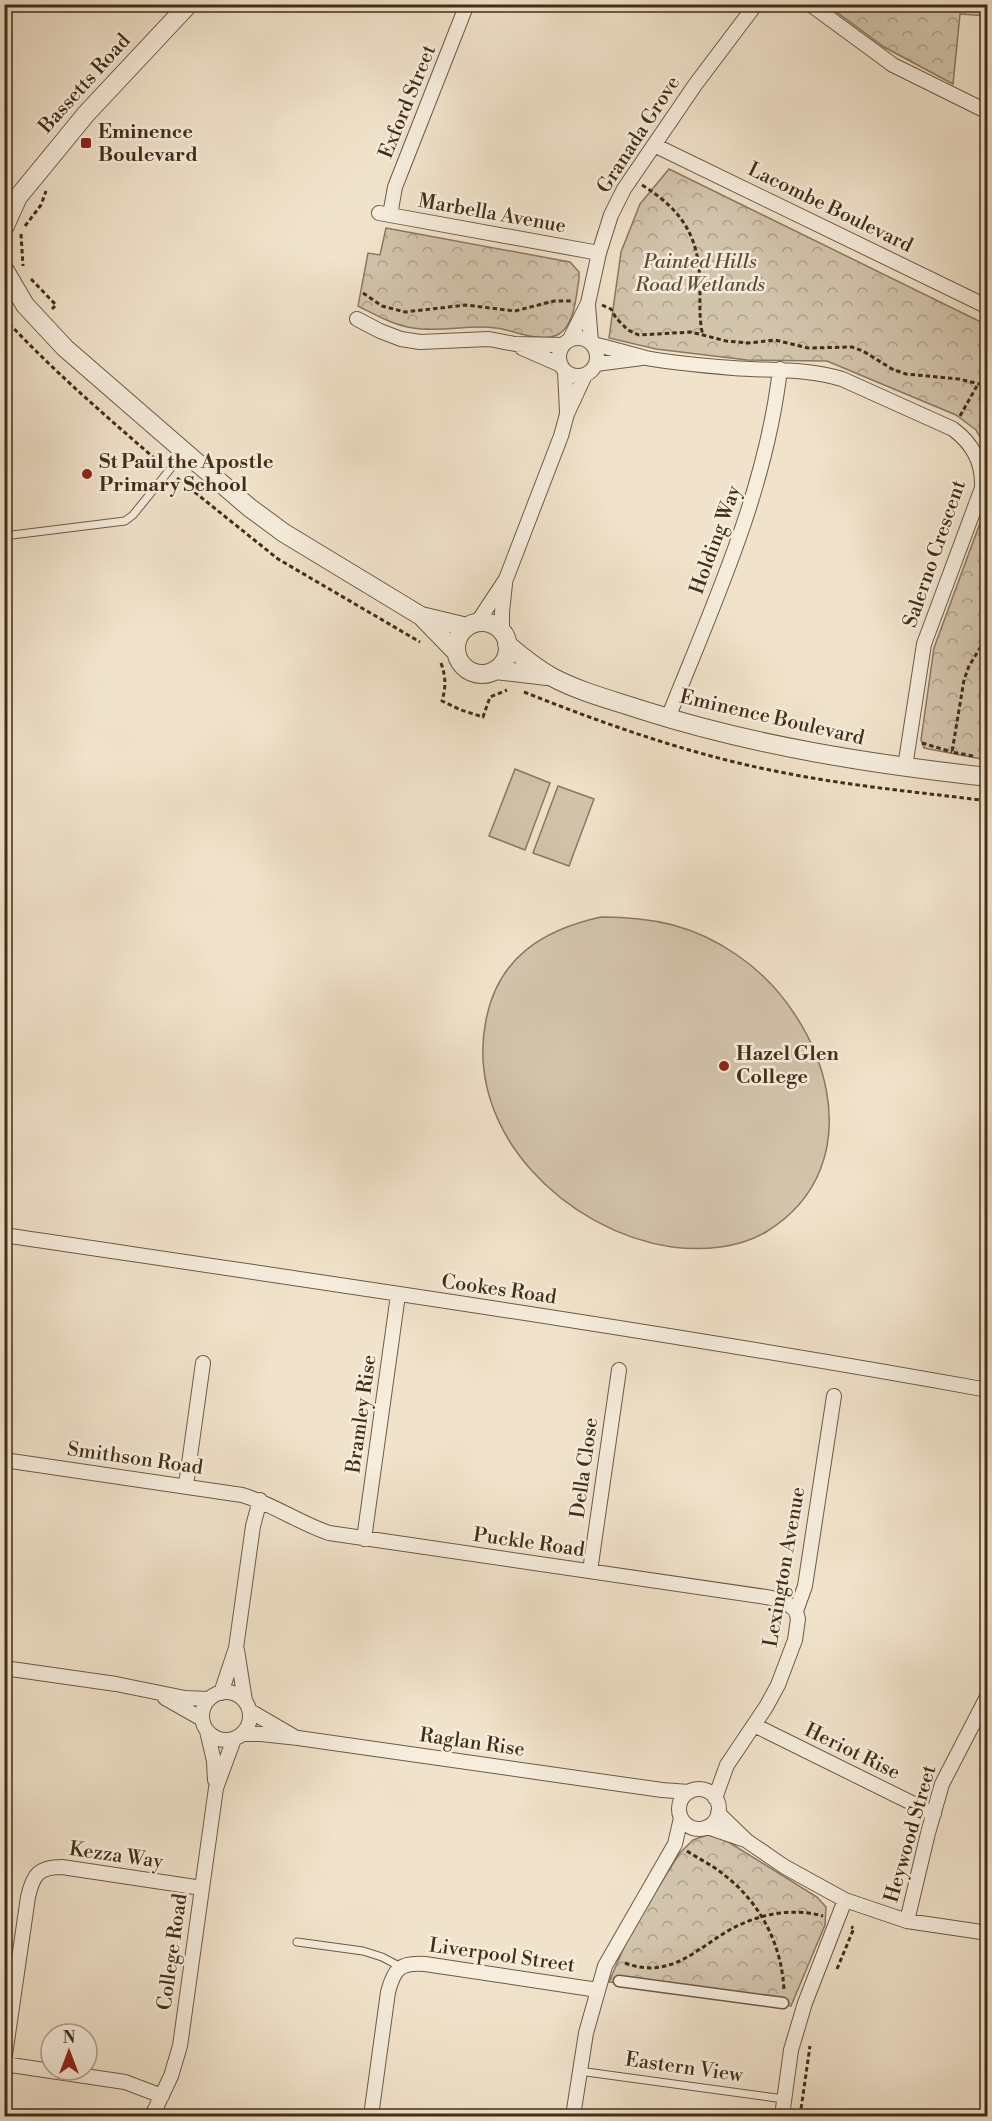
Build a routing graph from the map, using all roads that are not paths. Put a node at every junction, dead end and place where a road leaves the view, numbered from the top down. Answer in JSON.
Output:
{"nodes":[{"id":1,"x":189,"y":4,"type":"edge"},
{"id":2,"x":467,"y":4,"type":"edge"},
{"id":3,"x":756,"y":4,"type":"edge"},
{"id":4,"x":810,"y":4,"type":"edge"},
{"id":5,"x":987,"y":112,"type":"edge"},
{"id":6,"x":654,"y":145,"type":"junction"},
{"id":7,"x":11,"y":202,"type":"edge"},
{"id":8,"x":385,"y":214,"type":"joint"},
{"id":9,"x":4,"y":228,"type":"edge"},
{"id":10,"x":598,"y":253,"type":"junction"},
{"id":11,"x":4,"y":269,"type":"edge"},
{"id":12,"x":4,"y":294,"type":"edge"},
{"id":13,"x":588,"y":303,"type":"junction"},
{"id":14,"x":25,"y":305,"type":"junction"},
{"id":15,"x":987,"y":307,"type":"edge"},
{"id":16,"x":357,"y":320,"type":"dead end"},
{"id":17,"x":566,"y":342,"type":"junction"},
{"id":18,"x":592,"y":343,"type":"junction"},
{"id":19,"x":515,"y":344,"type":"junction"},
{"id":20,"x":647,"y":358,"type":"junction"},
{"id":21,"x":596,"y":364,"type":"junction"},
{"id":22,"x":563,"y":368,"type":"junction"},
{"id":23,"x":780,"y":369,"type":"junction"},
{"id":24,"x":585,"y":375,"type":"junction"},
{"id":25,"x":567,"y":414,"type":"junction"},
{"id":26,"x":184,"y":452,"type":"junction"},
{"id":27,"x":4,"y":536,"type":"edge"},
{"id":28,"x":506,"y":579,"type":"junction"},
{"id":29,"x":421,"y":616,"type":"junction"},
{"id":30,"x":472,"y":625,"type":"junction"},
{"id":31,"x":505,"y":638,"type":"junction"},
{"id":32,"x":456,"y":652,"type":"junction"},
{"id":33,"x":495,"y":670,"type":"junction"},
{"id":34,"x":552,"y":677,"type":"junction"},
{"id":35,"x":668,"y":718,"type":"junction"},
{"id":36,"x":905,"y":767,"type":"junction"},
{"id":37,"x":987,"y":777,"type":"edge"},
{"id":38,"x":4,"y":1235,"type":"edge"},
{"id":39,"x":398,"y":1295,"type":"junction"},
{"id":40,"x":203,"y":1363,"type":"dead end"},
{"id":41,"x":619,"y":1370,"type":"dead end"},
{"id":42,"x":987,"y":1390,"type":"edge"},
{"id":43,"x":834,"y":1396,"type":"dead end"},
{"id":44,"x":4,"y":1460,"type":"edge"},
{"id":45,"x":186,"y":1485,"type":"junction"},
{"id":46,"x":260,"y":1500,"type":"junction"},
{"id":47,"x":364,"y":1539,"type":"junction"},
{"id":48,"x":590,"y":1571,"type":"junction"},
{"id":49,"x":796,"y":1611,"type":"junction"},
{"id":50,"x":236,"y":1648,"type":"junction"},
{"id":51,"x":4,"y":1668,"type":"edge"},
{"id":52,"x":152,"y":1692,"type":"junction"},
{"id":53,"x":987,"y":1695,"type":"edge"},
{"id":54,"x":215,"y":1696,"type":"junction"},
{"id":55,"x":247,"y":1706,"type":"junction"},
{"id":56,"x":205,"y":1725,"type":"junction"},
{"id":57,"x":754,"y":1725,"type":"junction"},
{"id":58,"x":238,"y":1737,"type":"junction"},
{"id":59,"x":298,"y":1738,"type":"junction"},
{"id":60,"x":727,"y":1764,"type":"junction"},
{"id":61,"x":641,"y":1787,"type":"junction"},
{"id":62,"x":216,"y":1788,"type":"junction"},
{"id":63,"x":695,"y":1790,"type":"junction"},
{"id":64,"x":715,"y":1798,"type":"junction"},
{"id":65,"x":680,"y":1813,"type":"junction"},
{"id":66,"x":718,"y":1813,"type":"junction"},
{"id":67,"x":934,"y":1814,"type":"junction"},
{"id":68,"x":701,"y":1828,"type":"junction"},
{"id":69,"x":747,"y":1841,"type":"junction"},
{"id":70,"x":675,"y":1844,"type":"junction"},
{"id":71,"x":202,"y":1888,"type":"junction"},
{"id":72,"x":845,"y":1900,"type":"junction"},
{"id":73,"x":908,"y":1921,"type":"junction"},
{"id":74,"x":987,"y":1933,"type":"edge"},
{"id":75,"x":297,"y":1942,"type":"dead end"},
{"id":76,"x":401,"y":1967,"type":"junction"},
{"id":77,"x":619,"y":1981,"type":"dead end"},
{"id":78,"x":598,"y":1990,"type":"junction"},
{"id":79,"x":783,"y":2003,"type":"road end"},
{"id":80,"x":4,"y":2063,"type":"edge"},
{"id":81,"x":579,"y":2071,"type":"junction"},
{"id":82,"x":162,"y":2096,"type":"junction"},
{"id":83,"x":784,"y":2099,"type":"junction"},
{"id":84,"x":153,"y":2116,"type":"edge"},
{"id":85,"x":371,"y":2116,"type":"edge"},
{"id":86,"x":573,"y":2116,"type":"edge"},
{"id":87,"x":782,"y":2116,"type":"edge"}],
"edges":[{"from":1,"to":7,"type":"street","name":"Bassetts Road"},
{"from":2,"to":8,"type":"street","name":"Exford Street"},
{"from":3,"to":6,"type":"street","name":"Granada Grove"},
{"from":4,"to":5,"type":"street"},
{"from":6,"to":10,"type":"street","name":"Granada Grove"},
{"from":6,"to":15,"type":"street","name":"Lacombe Boulevard"},
{"from":7,"to":9,"type":"street","name":"Bassetts Road"},
{"from":8,"to":10,"type":"street","name":"Marbella Avenue"},
{"from":10,"to":13,"type":"street","name":"Granada Grove"},
{"from":11,"to":14,"type":"street"},
{"from":12,"to":14,"type":"street"},
{"from":13,"to":17,"type":"street","name":"Granada Grove"},
{"from":13,"to":18,"type":"street","name":"Granada Grove"},
{"from":14,"to":26,"type":"street"},
{"from":16,"to":19,"type":"street"},
{"from":17,"to":18,"type":"street"},
{"from":17,"to":19,"type":"street"},
{"from":17,"to":22,"type":"street"},
{"from":18,"to":20,"type":"street","name":"Salerno Crescent"},
{"from":18,"to":21,"type":"street"},
{"from":19,"to":22,"type":"street"},
{"from":20,"to":21,"type":"street","name":"Salerno Crescent"},
{"from":20,"to":23,"type":"street","name":"Salerno Crescent"},
{"from":21,"to":24,"type":"street"},
{"from":22,"to":24,"type":"street"},
{"from":22,"to":25,"type":"street"},
{"from":23,"to":35,"type":"street","name":"Holding Way"},
{"from":23,"to":36,"type":"street","name":"Salerno Crescent"},
{"from":24,"to":25,"type":"street"},
{"from":25,"to":28,"type":"street"},
{"from":26,"to":27,"type":"lane"},
{"from":26,"to":29,"type":"street"},
{"from":28,"to":30,"type":"street"},
{"from":28,"to":31,"type":"street"},
{"from":29,"to":30,"type":"street"},
{"from":29,"to":32,"type":"street"},
{"from":30,"to":31,"type":"street"},
{"from":30,"to":32,"type":"street"},
{"from":31,"to":33,"type":"street"},
{"from":31,"to":34,"type":"street","name":"Eminence Boulevard"},
{"from":32,"to":33,"type":"street"},
{"from":33,"to":34,"type":"street","name":"Eminence Boulevard"},
{"from":34,"to":35,"type":"street","name":"Eminence Boulevard"},
{"from":35,"to":36,"type":"street","name":"Eminence Boulevard"},
{"from":36,"to":37,"type":"street","name":"Eminence Boulevard"},
{"from":38,"to":39,"type":"street","name":"Cookes Road"},
{"from":39,"to":42,"type":"street","name":"Cookes Road"},
{"from":39,"to":47,"type":"street","name":"Bramley Rise"},
{"from":40,"to":45,"type":"street"},
{"from":41,"to":48,"type":"street","name":"Della Close"},
{"from":43,"to":49,"type":"street","name":"Lexington Avenue"},
{"from":44,"to":45,"type":"street","name":"Smithson Road"},
{"from":45,"to":46,"type":"street","name":"Smithson Road"},
{"from":46,"to":47,"type":"street","name":"Puckle Road"},
{"from":46,"to":50,"type":"street"},
{"from":47,"to":48,"type":"street","name":"Puckle Road"},
{"from":48,"to":49,"type":"street","name":"Puckle Road"},
{"from":49,"to":57,"type":"street","name":"Lexington Avenue"},
{"from":50,"to":54,"type":"street"},
{"from":50,"to":55,"type":"street"},
{"from":51,"to":52,"type":"street"},
{"from":52,"to":54,"type":"street"},
{"from":52,"to":56,"type":"street"},
{"from":53,"to":67,"type":"street","name":"Heywood Street"},
{"from":54,"to":55,"type":"street"},
{"from":54,"to":56,"type":"street"},
{"from":55,"to":58,"type":"street"},
{"from":55,"to":59,"type":"street","name":"Raglan Rise"},
{"from":56,"to":58,"type":"street"},
{"from":56,"to":62,"type":"street","name":"College Road"},
{"from":57,"to":60,"type":"street","name":"Lexington Avenue"},
{"from":57,"to":67,"type":"street","name":"Heriot Rise"},
{"from":58,"to":59,"type":"street","name":"Raglan Rise"},
{"from":58,"to":62,"type":"street","name":"College Road"},
{"from":59,"to":61,"type":"street","name":"Raglan Rise"},
{"from":60,"to":63,"type":"street","name":"Lexington Avenue"},
{"from":60,"to":64,"type":"street","name":"Lexington Avenue"},
{"from":61,"to":63,"type":"street","name":"Raglan Rise"},
{"from":61,"to":65,"type":"street","name":"Raglan Rise"},
{"from":62,"to":71,"type":"street","name":"College Road"},
{"from":63,"to":64,"type":"street"},
{"from":63,"to":65,"type":"street"},
{"from":64,"to":66,"type":"street"},
{"from":65,"to":68,"type":"street"},
{"from":65,"to":70,"type":"street"},
{"from":66,"to":68,"type":"street"},
{"from":66,"to":69,"type":"street"},
{"from":67,"to":73,"type":"street","name":"Heywood Street"},
{"from":68,"to":69,"type":"street"},
{"from":68,"to":70,"type":"street"},
{"from":69,"to":72,"type":"street"},
{"from":70,"to":78,"type":"street"},
{"from":71,"to":80,"type":"street","name":"Kezza Way"},
{"from":71,"to":82,"type":"street","name":"College Road"},
{"from":72,"to":73,"type":"street"},
{"from":72,"to":83,"type":"street"},
{"from":73,"to":74,"type":"street"},
{"from":75,"to":76,"type":"lane","name":"Liverpool Street"},
{"from":76,"to":78,"type":"street","name":"Liverpool Street"},
{"from":76,"to":85,"type":"street"},
{"from":77,"to":79,"type":"street"},
{"from":78,"to":81,"type":"street"},
{"from":80,"to":82,"type":"street"},
{"from":81,"to":83,"type":"lane","name":"Eastern View"},
{"from":81,"to":86,"type":"street"},
{"from":82,"to":84,"type":"street","name":"College Road"},
{"from":83,"to":87,"type":"street"}]}
